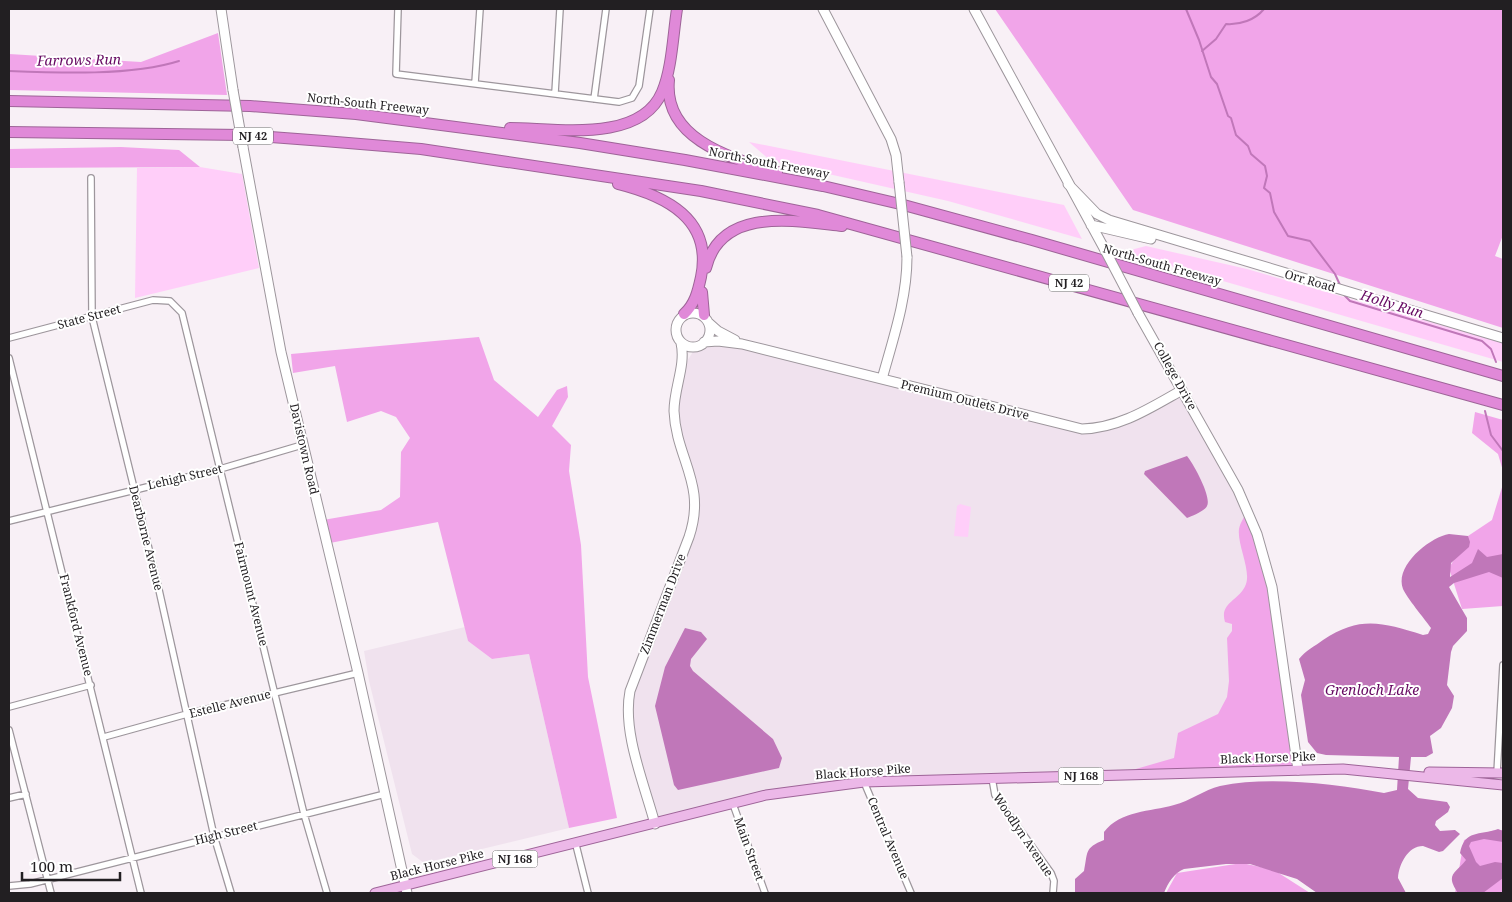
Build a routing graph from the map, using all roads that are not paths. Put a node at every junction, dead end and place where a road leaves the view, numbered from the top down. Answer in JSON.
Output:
{"nodes":[{"id":1,"x":221,"y":9,"type":"edge"},
{"id":2,"x":398,"y":9,"type":"edge"},
{"id":3,"x":480,"y":9,"type":"edge"},
{"id":4,"x":560,"y":9,"type":"edge"},
{"id":5,"x":606,"y":9,"type":"edge"},
{"id":6,"x":650,"y":9,"type":"edge"},
{"id":7,"x":678,"y":9,"type":"edge"},
{"id":8,"x":682,"y":9,"type":"edge"},
{"id":9,"x":823,"y":9,"type":"edge"},
{"id":10,"x":974,"y":9,"type":"edge"},
{"id":11,"x":475,"y":83,"type":"junction"},
{"id":12,"x":555,"y":93,"type":"junction"},
{"id":13,"x":594,"y":99,"type":"junction"},
{"id":14,"x":9,"y":102,"type":"edge"},
{"id":15,"x":474,"y":128,"type":"junction"},
{"id":16,"x":9,"y":132,"type":"edge"},
{"id":17,"x":556,"y":169,"type":"junction"},
{"id":18,"x":91,"y":178,"type":"dead end"},
{"id":19,"x":1068,"y":184,"type":"junction"},
{"id":20,"x":823,"y":186,"type":"junction"},
{"id":21,"x":1090,"y":225,"type":"junction"},
{"id":22,"x":874,"y":230,"type":"junction"},
{"id":23,"x":1202,"y":250,"type":"junction"},
{"id":24,"x":168,"y":301,"type":"joint"},
{"id":25,"x":684,"y":314,"type":"junction"},
{"id":26,"x":92,"y":317,"type":"junction"},
{"id":27,"x":706,"y":319,"type":"junction"},
{"id":28,"x":9,"y":338,"type":"edge"},
{"id":29,"x":1503,"y":338,"type":"edge"},
{"id":30,"x":680,"y":343,"type":"junction"},
{"id":31,"x":700,"y":344,"type":"junction"},
{"id":32,"x":742,"y":344,"type":"junction"},
{"id":33,"x":9,"y":358,"type":"edge"},
{"id":34,"x":1503,"y":376,"type":"edge"},
{"id":35,"x":882,"y":380,"type":"junction"},
{"id":36,"x":678,"y":383,"type":"junction"},
{"id":37,"x":1182,"y":390,"type":"junction"},
{"id":38,"x":1503,"y":405,"type":"edge"},
{"id":39,"x":302,"y":445,"type":"junction"},
{"id":40,"x":220,"y":469,"type":"junction"},
{"id":41,"x":134,"y":488,"type":"junction"},
{"id":42,"x":48,"y":511,"type":"junction"},
{"id":43,"x":9,"y":521,"type":"edge"},
{"id":44,"x":1503,"y":665,"type":"edge"},
{"id":45,"x":358,"y":673,"type":"junction"},
{"id":46,"x":91,"y":685,"type":"junction"},
{"id":47,"x":275,"y":693,"type":"junction"},
{"id":48,"x":9,"y":706,"type":"edge"},
{"id":49,"x":188,"y":714,"type":"junction"},
{"id":50,"x":9,"y":730,"type":"edge"},
{"id":51,"x":104,"y":737,"type":"junction"},
{"id":52,"x":1298,"y":770,"type":"junction"},
{"id":53,"x":1496,"y":772,"type":"edge"},
{"id":54,"x":1441,"y":775,"type":"junction"},
{"id":55,"x":992,"y":778,"type":"junction"},
{"id":56,"x":864,"y":782,"type":"junction"},
{"id":57,"x":1489,"y":784,"type":"junction"},
{"id":58,"x":1503,"y":785,"type":"edge"},
{"id":59,"x":26,"y":794,"type":"junction"},
{"id":60,"x":385,"y":794,"type":"junction"},
{"id":61,"x":9,"y":798,"type":"edge"},
{"id":62,"x":732,"y":804,"type":"junction"},
{"id":63,"x":304,"y":814,"type":"junction"},
{"id":64,"x":655,"y":824,"type":"junction"},
{"id":65,"x":214,"y":836,"type":"junction"},
{"id":66,"x":576,"y":845,"type":"junction"},
{"id":67,"x":131,"y":857,"type":"junction"},
{"id":68,"x":47,"y":879,"type":"junction"},
{"id":69,"x":9,"y":886,"type":"edge"},
{"id":70,"x":407,"y":889,"type":"edge"},
{"id":71,"x":1054,"y":892,"type":"edge"},
{"id":72,"x":51,"y":893,"type":"edge"},
{"id":73,"x":141,"y":893,"type":"edge"},
{"id":74,"x":231,"y":893,"type":"edge"},
{"id":75,"x":327,"y":893,"type":"edge"},
{"id":76,"x":375,"y":893,"type":"edge"},
{"id":77,"x":588,"y":893,"type":"edge"},
{"id":78,"x":766,"y":893,"type":"edge"},
{"id":79,"x":911,"y":893,"type":"edge"}],
"edges":[{"from":1,"to":39,"type":"street","name":"Davistown Road","bridge":true},
{"from":2,"to":11,"type":"street"},
{"from":3,"to":11,"type":"street"},
{"from":4,"to":12,"type":"street"},
{"from":5,"to":13,"type":"street"},
{"from":6,"to":13,"type":"street"},
{"from":7,"to":15,"type":"highway"},
{"from":8,"to":20,"type":"highway"},
{"from":9,"to":35,"type":"street","bridge":true},
{"from":10,"to":19,"type":"street","name":"College Drive"},
{"from":11,"to":12,"type":"street"},
{"from":12,"to":13,"type":"street"},
{"from":14,"to":15,"type":"highway","name":"North-South Freeway","number":"NJ 42"},
{"from":15,"to":20,"type":"highway","name":"North-South Freeway","number":"NJ 42"},
{"from":16,"to":17,"type":"highway","number":"NJ 42"},
{"from":17,"to":22,"type":"highway","number":"NJ 42"},
{"from":17,"to":25,"type":"highway"},
{"from":18,"to":26,"type":"street","name":"Dearborne Avenue"},
{"from":19,"to":21,"type":"street","name":"College Drive"},
{"from":19,"to":23,"type":"street","name":"Orr Road"},
{"from":20,"to":34,"type":"highway","name":"North-South Freeway","number":"NJ 42"},
{"from":21,"to":23,"type":"street","name":"Orr Road"},
{"from":21,"to":37,"type":"street","name":"College Drive","bridge":true},
{"from":22,"to":27,"type":"highway"},
{"from":22,"to":38,"type":"highway","number":"NJ 42"},
{"from":23,"to":29,"type":"street","name":"Orr Road"},
{"from":24,"to":26,"type":"street","name":"State Street"},
{"from":24,"to":40,"type":"street","name":"Fairmount Avenue"},
{"from":25,"to":27,"type":"street"},
{"from":25,"to":30,"type":"street"},
{"from":26,"to":28,"type":"street","name":"State Street"},
{"from":26,"to":41,"type":"street","name":"Dearborne Avenue"},
{"from":27,"to":31,"type":"street"},
{"from":27,"to":32,"type":"street","name":"Premium Outlets Drive"},
{"from":30,"to":31,"type":"street"},
{"from":30,"to":36,"type":"street","name":"Zimmerman Drive"},
{"from":31,"to":32,"type":"street","name":"Premium Outlets Drive"},
{"from":31,"to":36,"type":"street","name":"Zimmerman Drive"},
{"from":32,"to":35,"type":"street","name":"Premium Outlets Drive"},
{"from":33,"to":42,"type":"street","name":"Frankford Avenue"},
{"from":35,"to":37,"type":"street","name":"Premium Outlets Drive"},
{"from":36,"to":64,"type":"street","name":"Zimmerman Drive"},
{"from":37,"to":52,"type":"street","name":"College Drive"},
{"from":39,"to":40,"type":"street","name":"Lehigh Street"},
{"from":39,"to":45,"type":"street","name":"Davistown Road"},
{"from":40,"to":41,"type":"street","name":"Lehigh Street"},
{"from":40,"to":47,"type":"street","name":"Fairmount Avenue"},
{"from":41,"to":42,"type":"street","name":"Lehigh Street"},
{"from":41,"to":49,"type":"street","name":"Dearborne Avenue"},
{"from":42,"to":43,"type":"street","name":"Lehigh Street"},
{"from":42,"to":46,"type":"street","name":"Frankford Avenue"},
{"from":44,"to":53,"type":"street"},
{"from":45,"to":47,"type":"street","name":"Estelle Avenue"},
{"from":45,"to":60,"type":"street","name":"Davistown Road"},
{"from":46,"to":48,"type":"street"},
{"from":46,"to":51,"type":"street","name":"Frankford Avenue"},
{"from":47,"to":49,"type":"street","name":"Estelle Avenue"},
{"from":47,"to":63,"type":"street","name":"Fairmount Avenue"},
{"from":49,"to":51,"type":"street","name":"Estelle Avenue"},
{"from":49,"to":65,"type":"street","name":"Dearborne Avenue"},
{"from":50,"to":59,"type":"street"},
{"from":51,"to":67,"type":"street","name":"Frankford Avenue"},
{"from":52,"to":54,"type":"main road","name":"Black Horse Pike","number":"NJ 168"},
{"from":52,"to":55,"type":"main road","name":"Black Horse Pike","number":"NJ 168"},
{"from":53,"to":54,"type":"main road","name":"Black Horse Pike","number":"NJ 168"},
{"from":53,"to":57,"type":"main road"},
{"from":54,"to":57,"type":"main road","name":"Black Horse Pike","number":"NJ 168"},
{"from":55,"to":56,"type":"main road","name":"Black Horse Pike","number":"NJ 168"},
{"from":55,"to":71,"type":"street","name":"Woodlyn Avenue"},
{"from":56,"to":62,"type":"main road","name":"Black Horse Pike","number":"NJ 168"},
{"from":56,"to":79,"type":"street","name":"Central Avenue"},
{"from":57,"to":58,"type":"main road","name":"Black Horse Pike","number":"NJ 168"},
{"from":59,"to":61,"type":"street"},
{"from":59,"to":68,"type":"street"},
{"from":60,"to":63,"type":"street","name":"High Street"},
{"from":60,"to":70,"type":"street","name":"Davistown Road"},
{"from":62,"to":64,"type":"main road","name":"Black Horse Pike","number":"NJ 168"},
{"from":62,"to":78,"type":"street","name":"Main Street"},
{"from":63,"to":65,"type":"street","name":"High Street"},
{"from":63,"to":75,"type":"street","name":"Fairmount Avenue"},
{"from":64,"to":66,"type":"main road","name":"Black Horse Pike","number":"NJ 168"},
{"from":65,"to":67,"type":"street","name":"High Street"},
{"from":65,"to":74,"type":"street","name":"Dearborne Avenue"},
{"from":66,"to":70,"type":"main road","name":"Black Horse Pike","number":"NJ 168"},
{"from":66,"to":77,"type":"street"},
{"from":67,"to":68,"type":"street","name":"High Street"},
{"from":67,"to":73,"type":"street","name":"Frankford Avenue"},
{"from":68,"to":69,"type":"street","name":"High Street"},
{"from":68,"to":72,"type":"street"},
{"from":70,"to":76,"type":"main road","name":"Black Horse Pike","number":"NJ 168"}]}
